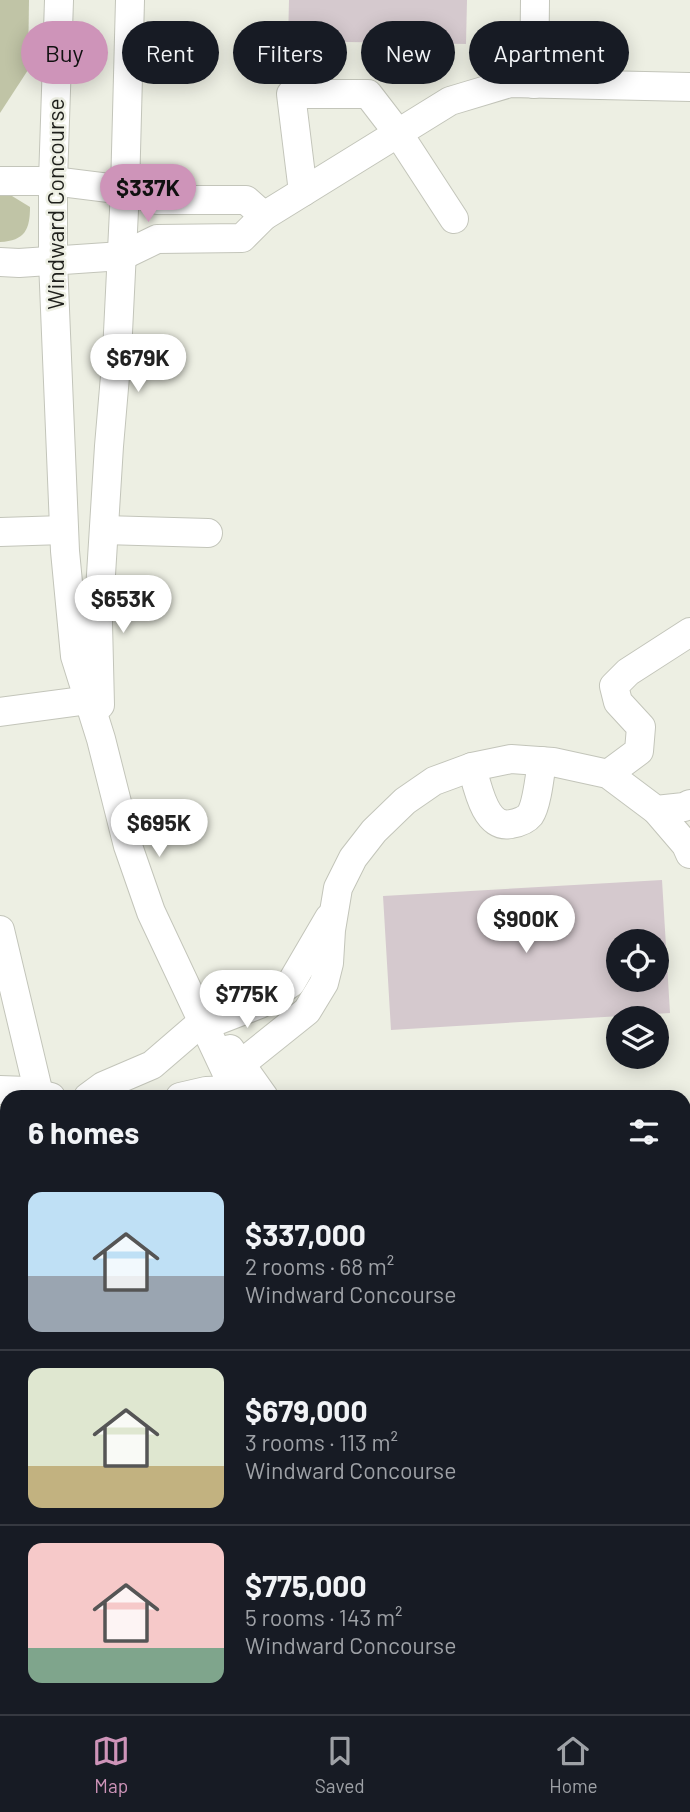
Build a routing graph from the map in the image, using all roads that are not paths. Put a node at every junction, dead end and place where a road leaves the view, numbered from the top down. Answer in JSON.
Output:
{"nodes":[{"id":1,"x":59,"y":0,"type":"edge"},
{"id":2,"x":130,"y":0,"type":"edge"},
{"id":3,"x":535,"y":0,"type":"edge"},
{"id":4,"x":535,"y":21,"type":"edge"},
{"id":5,"x":507,"y":84,"type":"edge"},
{"id":6,"x":534,"y":84,"type":"edge"},
{"id":7,"x":690,"y":87,"type":"edge"},
{"id":8,"x":398,"y":133,"type":"junction"},
{"id":9,"x":0,"y":181,"type":"edge"},
{"id":10,"x":53,"y":181,"type":"junction"},
{"id":11,"x":125,"y":190,"type":"junction"},
{"id":12,"x":303,"y":192,"type":"junction"},
{"id":13,"x":264,"y":216,"type":"junction"},
{"id":14,"x":454,"y":219,"type":"dead end"},
{"id":15,"x":122,"y":256,"type":"junction"},
{"id":16,"x":53,"y":261,"type":"junction"},
{"id":17,"x":0,"y":262,"type":"edge"},
{"id":18,"x":64,"y":530,"type":"junction"},
{"id":19,"x":104,"y":530,"type":"junction"},
{"id":20,"x":0,"y":532,"type":"edge"},
{"id":21,"x":208,"y":533,"type":"dead end"},
{"id":22,"x":690,"y":632,"type":"edge"},
{"id":23,"x":89,"y":700,"type":"junction"},
{"id":24,"x":0,"y":712,"type":"edge"},
{"id":25,"x":101,"y":739,"type":"junction"},
{"id":26,"x":542,"y":761,"type":"junction"},
{"id":27,"x":472,"y":767,"type":"junction"},
{"id":28,"x":608,"y":774,"type":"junction"},
{"id":29,"x":690,"y":804,"type":"edge"},
{"id":30,"x":656,"y":810,"type":"junction"},
{"id":31,"x":690,"y":854,"type":"edge"},
{"id":32,"x":334,"y":909,"type":"junction"},
{"id":33,"x":0,"y":930,"type":"edge"},
{"id":34,"x":207,"y":1022,"type":"junction"},
{"id":35,"x":238,"y":1084,"type":"edge"},
{"id":36,"x":43,"y":1090,"type":"edge"},
{"id":37,"x":98,"y":1090,"type":"edge"},
{"id":38,"x":211,"y":1090,"type":"edge"}],
"edges":[{"from":1,"to":10,"type":"street","name":"Windward Concourse"},
{"from":2,"to":11,"type":"street","name":"Windward Concourse"},
{"from":3,"to":4,"type":"street"},
{"from":5,"to":8,"type":"street"},
{"from":6,"to":7,"type":"street"},
{"from":8,"to":12,"type":"street"},
{"from":8,"to":12,"type":"street"},
{"from":8,"to":14,"type":"street"},
{"from":9,"to":10,"type":"street"},
{"from":10,"to":11,"type":"street"},
{"from":10,"to":16,"type":"street","name":"Windward Concourse"},
{"from":11,"to":13,"type":"street"},
{"from":11,"to":15,"type":"street","name":"Windward Concourse"},
{"from":12,"to":13,"type":"street"},
{"from":13,"to":15,"type":"street"},
{"from":15,"to":16,"type":"street"},
{"from":15,"to":19,"type":"street","name":"Windward Concourse"},
{"from":16,"to":17,"type":"street"},
{"from":16,"to":18,"type":"street","name":"Windward Concourse"},
{"from":18,"to":20,"type":"street"},
{"from":18,"to":23,"type":"street","name":"Windward Concourse"},
{"from":19,"to":21,"type":"street"},
{"from":19,"to":25,"type":"street","name":"Windward Concourse"},
{"from":22,"to":28,"type":"street"},
{"from":23,"to":24,"type":"street"},
{"from":23,"to":25,"type":"street","name":"Windward Concourse"},
{"from":25,"to":34,"type":"street","name":"Windward Concourse"},
{"from":26,"to":27,"type":"street"},
{"from":26,"to":27,"type":"street"},
{"from":26,"to":28,"type":"street"},
{"from":27,"to":32,"type":"street"},
{"from":28,"to":30,"type":"street"},
{"from":29,"to":30,"type":"street"},
{"from":30,"to":31,"type":"street"},
{"from":32,"to":34,"type":"street"},
{"from":32,"to":35,"type":"street"},
{"from":33,"to":36,"type":"street"},
{"from":34,"to":35,"type":"street","name":"Windward Concourse"},
{"from":34,"to":37,"type":"street"},
{"from":35,"to":38,"type":"street"}]}
